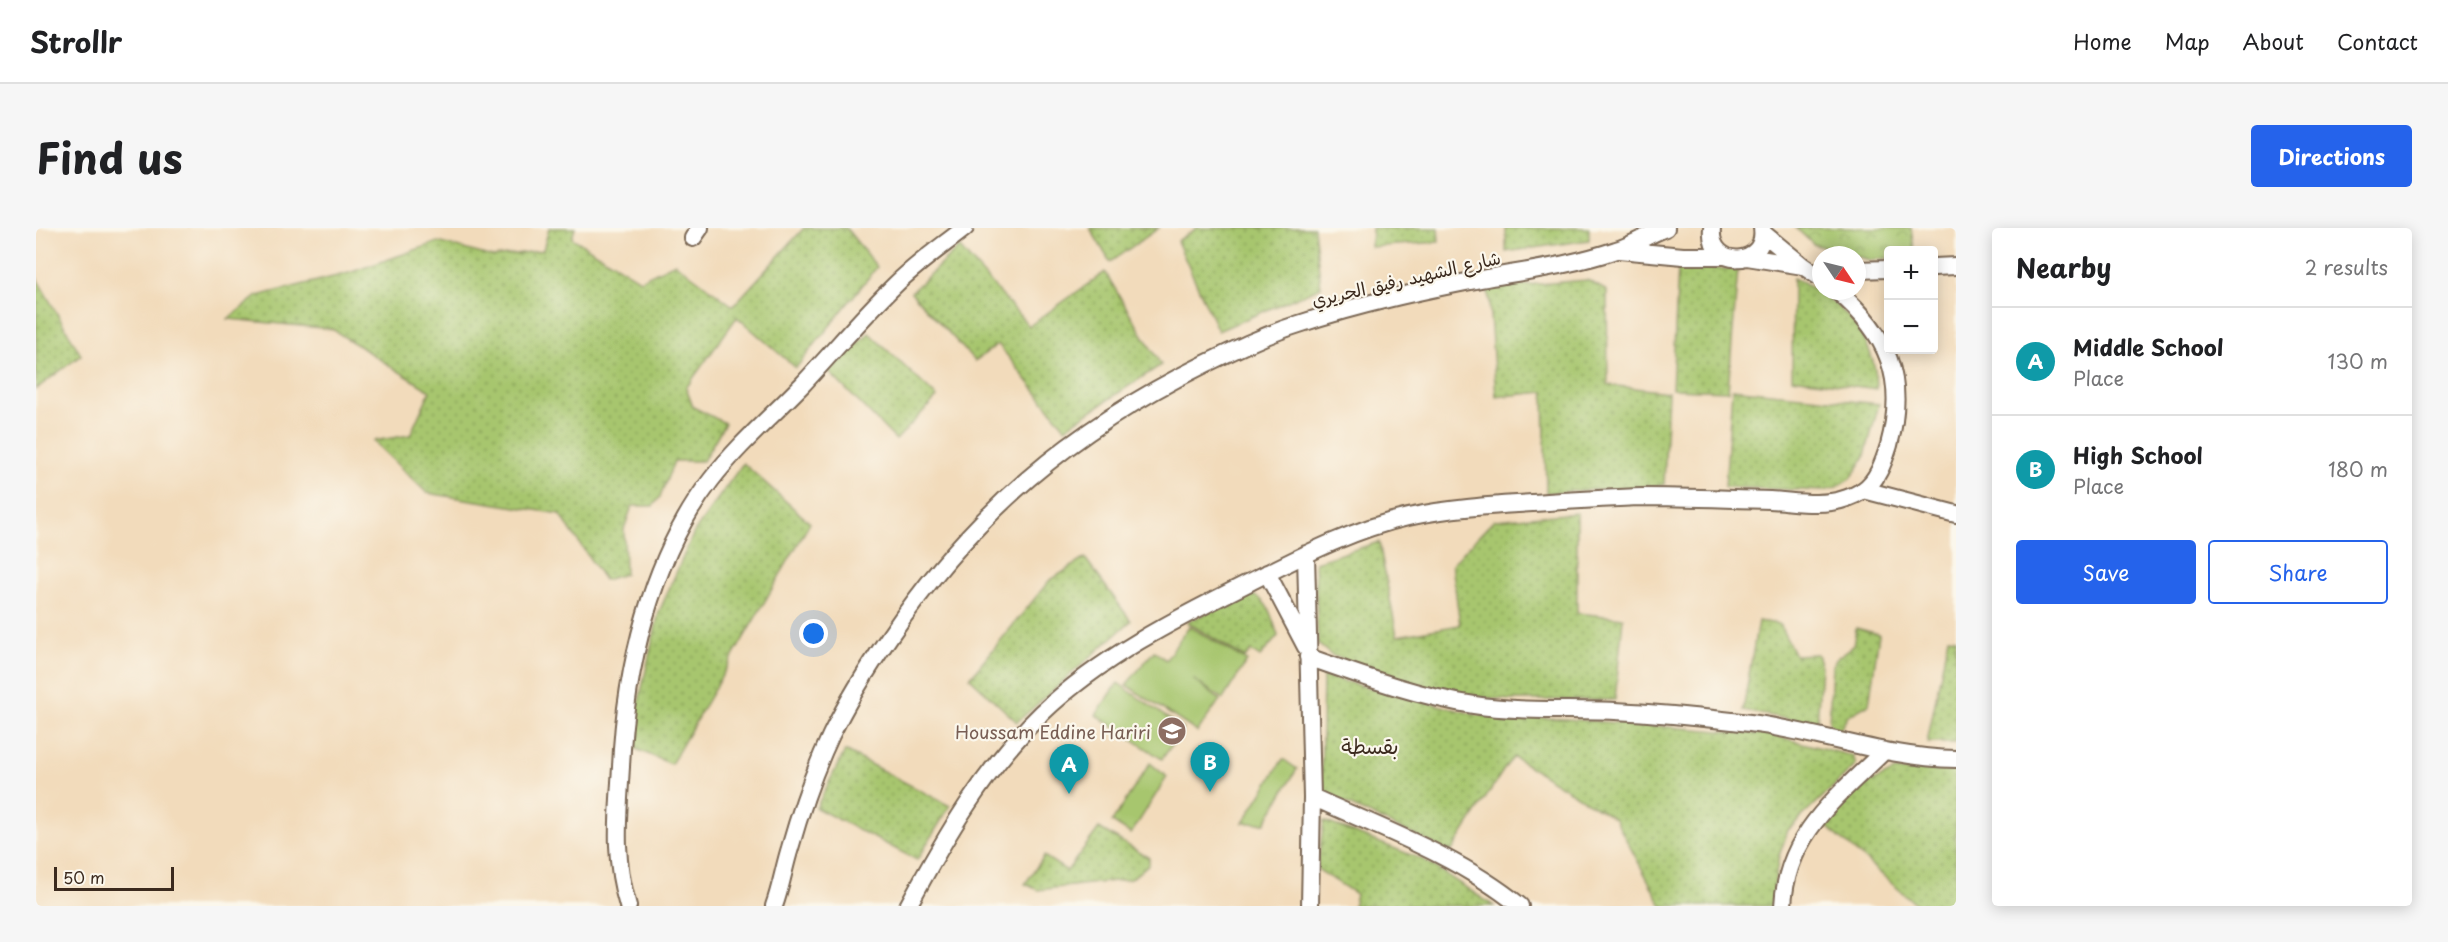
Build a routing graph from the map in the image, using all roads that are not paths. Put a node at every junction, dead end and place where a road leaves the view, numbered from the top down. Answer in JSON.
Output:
{"nodes":[{"id":1,"x":965,"y":228,"type":"edge"},
{"id":2,"x":1666,"y":228,"type":"edge"},
{"id":3,"x":1712,"y":228,"type":"edge"},
{"id":4,"x":1763,"y":230,"type":"edge"},
{"id":5,"x":1619,"y":250,"type":"junction"},
{"id":6,"x":1726,"y":256,"type":"junction"},
{"id":7,"x":1747,"y":257,"type":"junction"},
{"id":8,"x":1956,"y":266,"type":"edge"},
{"id":9,"x":1938,"y":267,"type":"edge"},
{"id":10,"x":1884,"y":269,"type":"edge"},
{"id":11,"x":1866,"y":270,"type":"edge"},
{"id":12,"x":1812,"y":271,"type":"edge"},
{"id":13,"x":1812,"y":272,"type":"edge"},
{"id":14,"x":1847,"y":300,"type":"edge"},
{"id":15,"x":1864,"y":490,"type":"junction"},
{"id":16,"x":1956,"y":514,"type":"edge"},
{"id":17,"x":1306,"y":554,"type":"junction"},
{"id":18,"x":1267,"y":573,"type":"junction"},
{"id":19,"x":1308,"y":653,"type":"junction"},
{"id":20,"x":1884,"y":751,"type":"junction"},
{"id":21,"x":1956,"y":759,"type":"edge"},
{"id":22,"x":1312,"y":798,"type":"junction"},
{"id":23,"x":778,"y":905,"type":"edge"},
{"id":24,"x":628,"y":906,"type":"edge"},
{"id":25,"x":908,"y":906,"type":"edge"},
{"id":26,"x":1310,"y":906,"type":"edge"},
{"id":27,"x":1520,"y":906,"type":"edge"},
{"id":28,"x":1783,"y":906,"type":"edge"}],
"edges":[{"from":1,"to":24,"type":"street"},
{"from":2,"to":5,"type":"street"},
{"from":3,"to":6,"type":"street"},
{"from":4,"to":7,"type":"street"},
{"from":4,"to":12,"type":"street"},
{"from":5,"to":6,"type":"street"},
{"from":5,"to":23,"type":"street","name":"شارع الشهيد رفيق الحريري"},
{"from":6,"to":7,"type":"street"},
{"from":7,"to":13,"type":"street"},
{"from":8,"to":9,"type":"street"},
{"from":10,"to":11,"type":"street"},
{"from":14,"to":15,"type":"street"},
{"from":15,"to":16,"type":"street"},
{"from":15,"to":17,"type":"street"},
{"from":17,"to":18,"type":"street"},
{"from":17,"to":19,"type":"street"},
{"from":18,"to":19,"type":"street"},
{"from":18,"to":25,"type":"street"},
{"from":19,"to":20,"type":"street"},
{"from":19,"to":22,"type":"street"},
{"from":20,"to":21,"type":"street"},
{"from":20,"to":28,"type":"street"},
{"from":22,"to":26,"type":"street"},
{"from":22,"to":27,"type":"street"}]}
